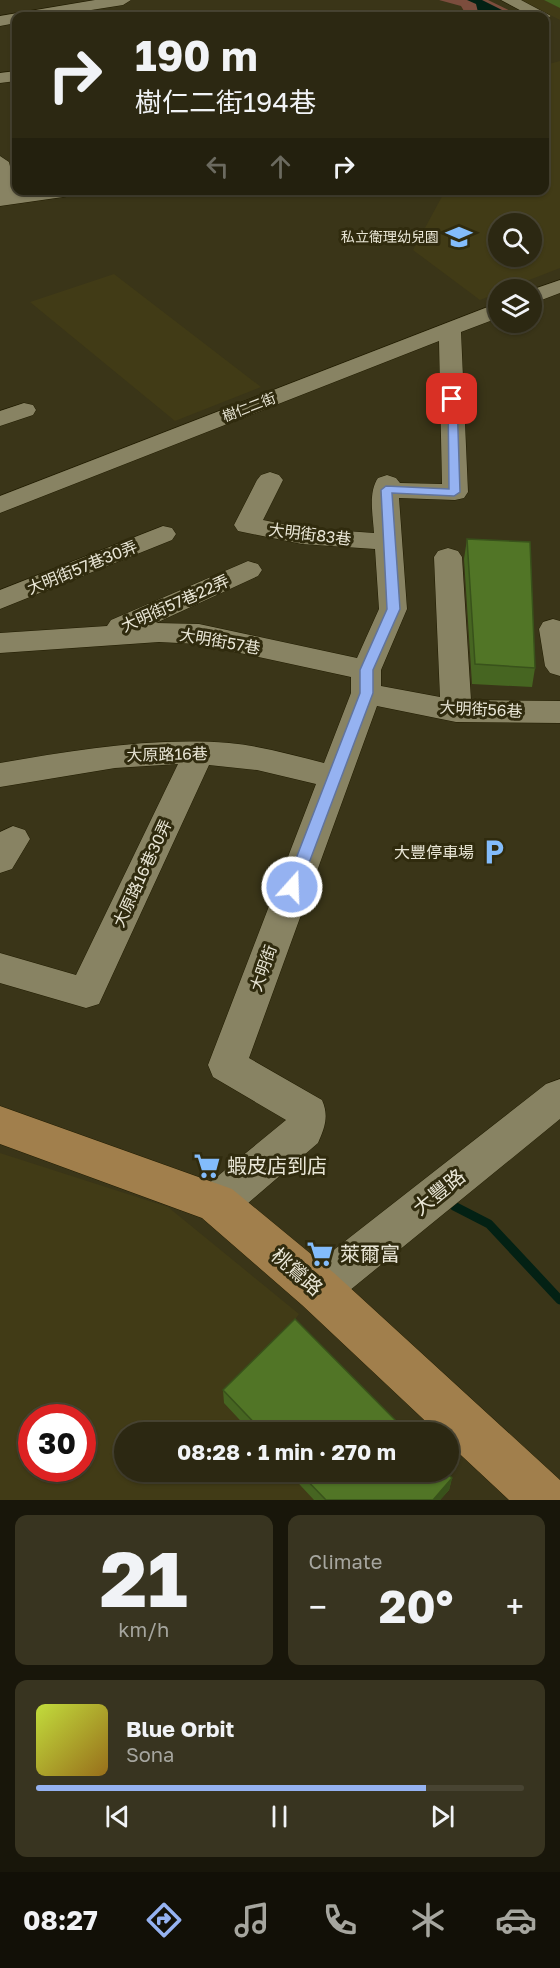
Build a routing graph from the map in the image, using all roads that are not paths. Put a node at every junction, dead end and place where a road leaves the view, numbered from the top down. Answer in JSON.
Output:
{"nodes":[{"id":1,"x":123,"y":0,"type":"edge"},
{"id":2,"x":509,"y":0,"type":"edge"},
{"id":3,"x":52,"y":12,"type":"edge"},
{"id":4,"x":534,"y":12,"type":"edge"},
{"id":5,"x":0,"y":162,"type":"edge"},
{"id":6,"x":37,"y":195,"type":"edge"},
{"id":7,"x":4,"y":200,"type":"edge"},
{"id":8,"x":560,"y":286,"type":"edge"},
{"id":9,"x":542,"y":293,"type":"edge"},
{"id":10,"x":488,"y":314,"type":"edge"},
{"id":11,"x":450,"y":329,"type":"junction"},
{"id":12,"x":24,"y":410,"type":"dead end"},
{"id":13,"x":0,"y":419,"type":"edge"},
{"id":14,"x":270,"y":480,"type":"dead end"},
{"id":15,"x":0,"y":505,"type":"edge"},
{"id":16,"x":163,"y":534,"type":"dead end"},
{"id":17,"x":388,"y":542,"type":"junction"},
{"id":18,"x":448,"y":557,"type":"dead end"},
{"id":19,"x":248,"y":570,"type":"dead end"},
{"id":20,"x":0,"y":600,"type":"edge"},
{"id":21,"x":553,"y":629,"type":"dead end"},
{"id":22,"x":101,"y":636,"type":"junction"},
{"id":23,"x":0,"y":643,"type":"edge"},
{"id":24,"x":560,"y":666,"type":"edge"},
{"id":25,"x":366,"y":681,"type":"junction"},
{"id":26,"x":456,"y":711,"type":"junction"},
{"id":27,"x":560,"y":712,"type":"edge"},
{"id":28,"x":199,"y":753,"type":"junction"},
{"id":29,"x":0,"y":774,"type":"edge"},
{"id":30,"x":333,"y":777,"type":"junction"},
{"id":31,"x":0,"y":968,"type":"edge"},
{"id":32,"x":560,"y":1096,"type":"edge"},
{"id":33,"x":0,"y":1125,"type":"edge"},
{"id":34,"x":217,"y":1203,"type":"junction"},
{"id":35,"x":318,"y":1289,"type":"junction"},
{"id":36,"x":545,"y":1500,"type":"edge"}],
"edges":[{"from":1,"to":3,"type":"street"},
{"from":2,"to":4,"type":"street"},
{"from":5,"to":7,"type":"street"},
{"from":6,"to":7,"type":"street"},
{"from":8,"to":9,"type":"street"},
{"from":10,"to":11,"type":"street","name":"樹仁二街"},
{"from":11,"to":15,"type":"street","name":"樹仁二街"},
{"from":11,"to":17,"type":"street","name":"大明街"},
{"from":12,"to":13,"type":"street"},
{"from":14,"to":17,"type":"street","name":"大明街83巷"},
{"from":16,"to":20,"type":"street","name":"大明街57巷30弄"},
{"from":17,"to":25,"type":"street","name":"大明街"},
{"from":18,"to":26,"type":"street"},
{"from":19,"to":22,"type":"street","name":"大明街57巷22弄"},
{"from":21,"to":24,"type":"street"},
{"from":22,"to":23,"type":"street","name":"大明街57巷"},
{"from":22,"to":25,"type":"street","name":"大明街57巷"},
{"from":25,"to":26,"type":"street","name":"大明街56巷"},
{"from":25,"to":30,"type":"street","name":"大明街"},
{"from":26,"to":27,"type":"street","name":"大明街56巷"},
{"from":28,"to":29,"type":"street","name":"大原路16巷"},
{"from":28,"to":30,"type":"street","name":"大原路16巷"},
{"from":28,"to":31,"type":"street","name":"大原路16巷30弄"},
{"from":30,"to":34,"type":"street","name":"大明街"},
{"from":32,"to":35,"type":"street","name":"大豐路"},
{"from":33,"to":34,"type":"main road","name":"桃鶯路"},
{"from":34,"to":35,"type":"main road","name":"桃鶯路"},
{"from":35,"to":36,"type":"main road","name":"桃鶯路"}]}
